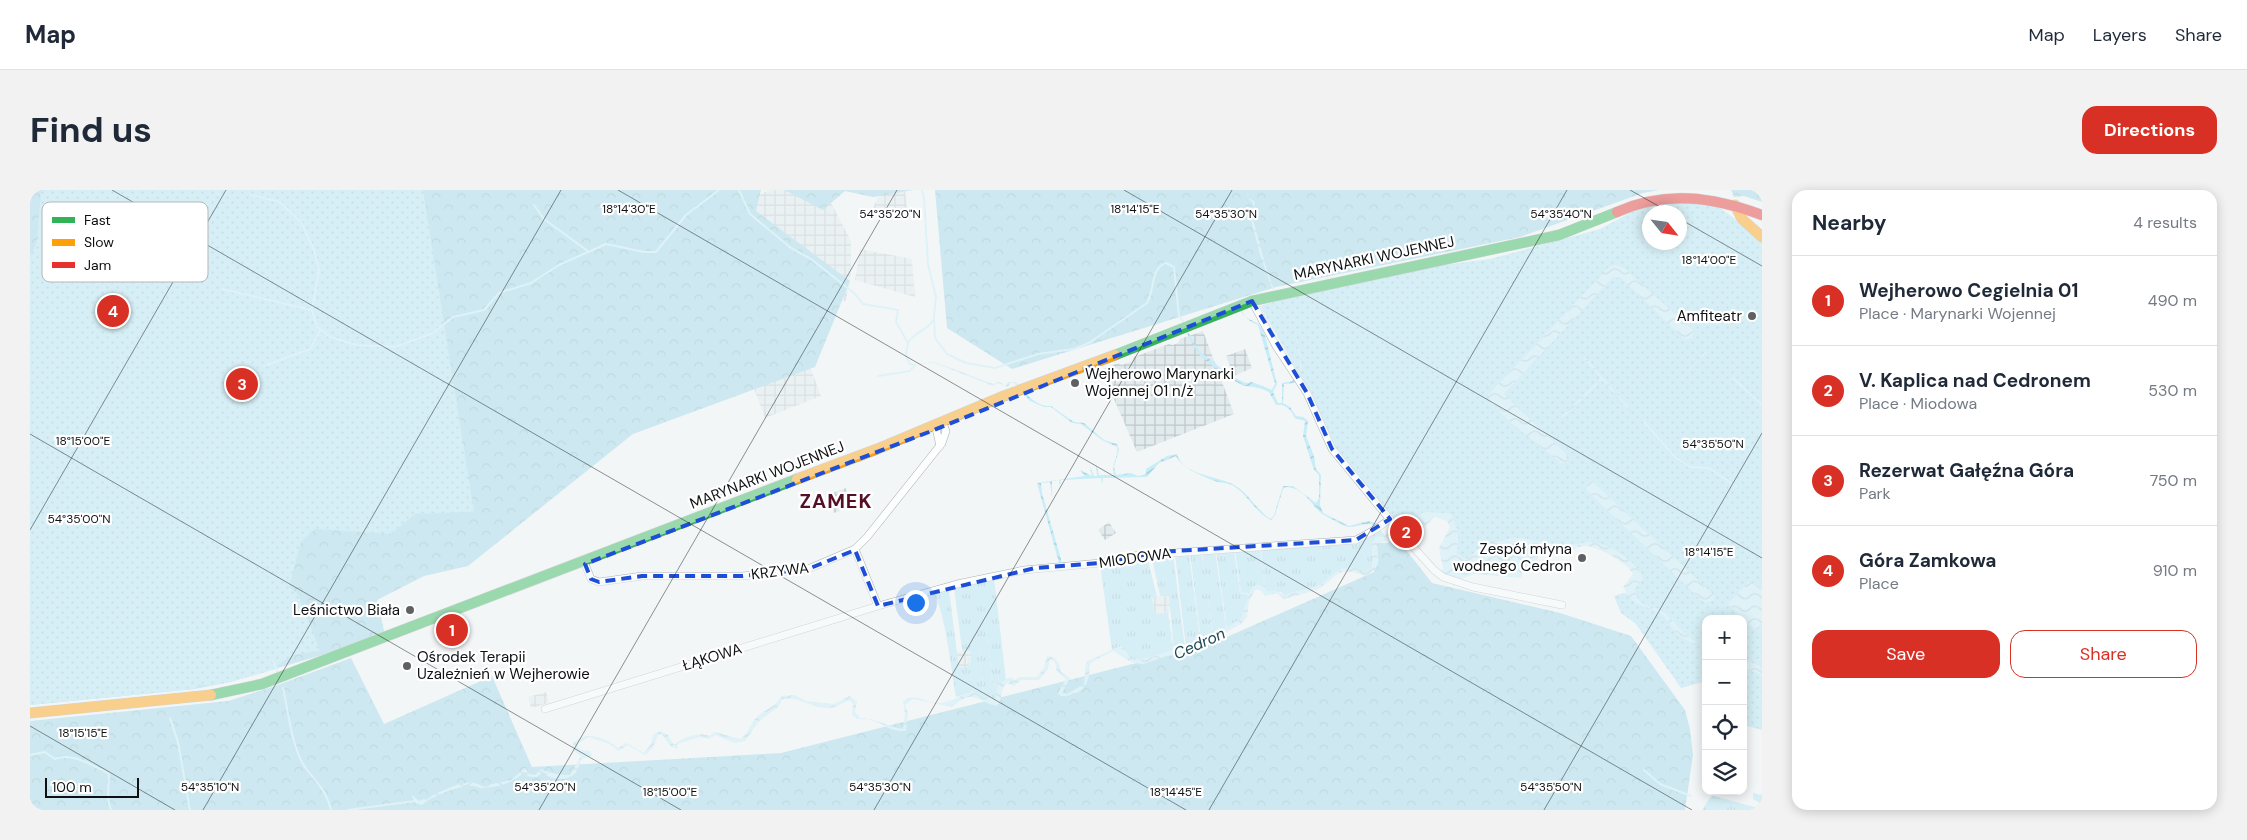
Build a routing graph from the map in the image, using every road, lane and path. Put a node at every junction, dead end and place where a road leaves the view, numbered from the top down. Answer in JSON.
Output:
{"nodes":[{"id":1,"x":1735,"y":205,"type":"junction"},
{"id":2,"x":1762,"y":215,"type":"edge"},
{"id":3,"x":1762,"y":237,"type":"edge"},
{"id":4,"x":1252,"y":301,"type":"junction"},
{"id":5,"x":939,"y":425,"type":"junction"},
{"id":6,"x":1390,"y":519,"type":"junction"},
{"id":7,"x":855,"y":549,"type":"junction"},
{"id":8,"x":584,"y":562,"type":"junction"},
{"id":9,"x":1562,"y":605,"type":"dead end"},
{"id":10,"x":878,"y":606,"type":"junction"},
{"id":11,"x":545,"y":709,"type":"dead end"},
{"id":12,"x":30,"y":713,"type":"edge"}],
"edges":[{"from":1,"to":2,"type":"main road","name":"MARYNARKI WOJENNEJ"},
{"from":1,"to":3,"type":"main road"},
{"from":1,"to":4,"type":"main road","name":"MARYNARKI WOJENNEJ"},
{"from":4,"to":5,"type":"main road","name":"MARYNARKI WOJENNEJ"},
{"from":4,"to":6,"type":"street"},
{"from":5,"to":7,"type":"street","name":"KRZYWA"},
{"from":5,"to":8,"type":"main road","name":"MARYNARKI WOJENNEJ"},
{"from":6,"to":9,"type":"street"},
{"from":6,"to":10,"type":"street","name":"MIODOWA"},
{"from":7,"to":8,"type":"street","name":"KRZYWA"},
{"from":7,"to":10,"type":"street"},
{"from":8,"to":12,"type":"main road","name":"MARYNARKI WOJENNEJ"},
{"from":10,"to":11,"type":"street","name":"ŁĄKOWA"}]}
